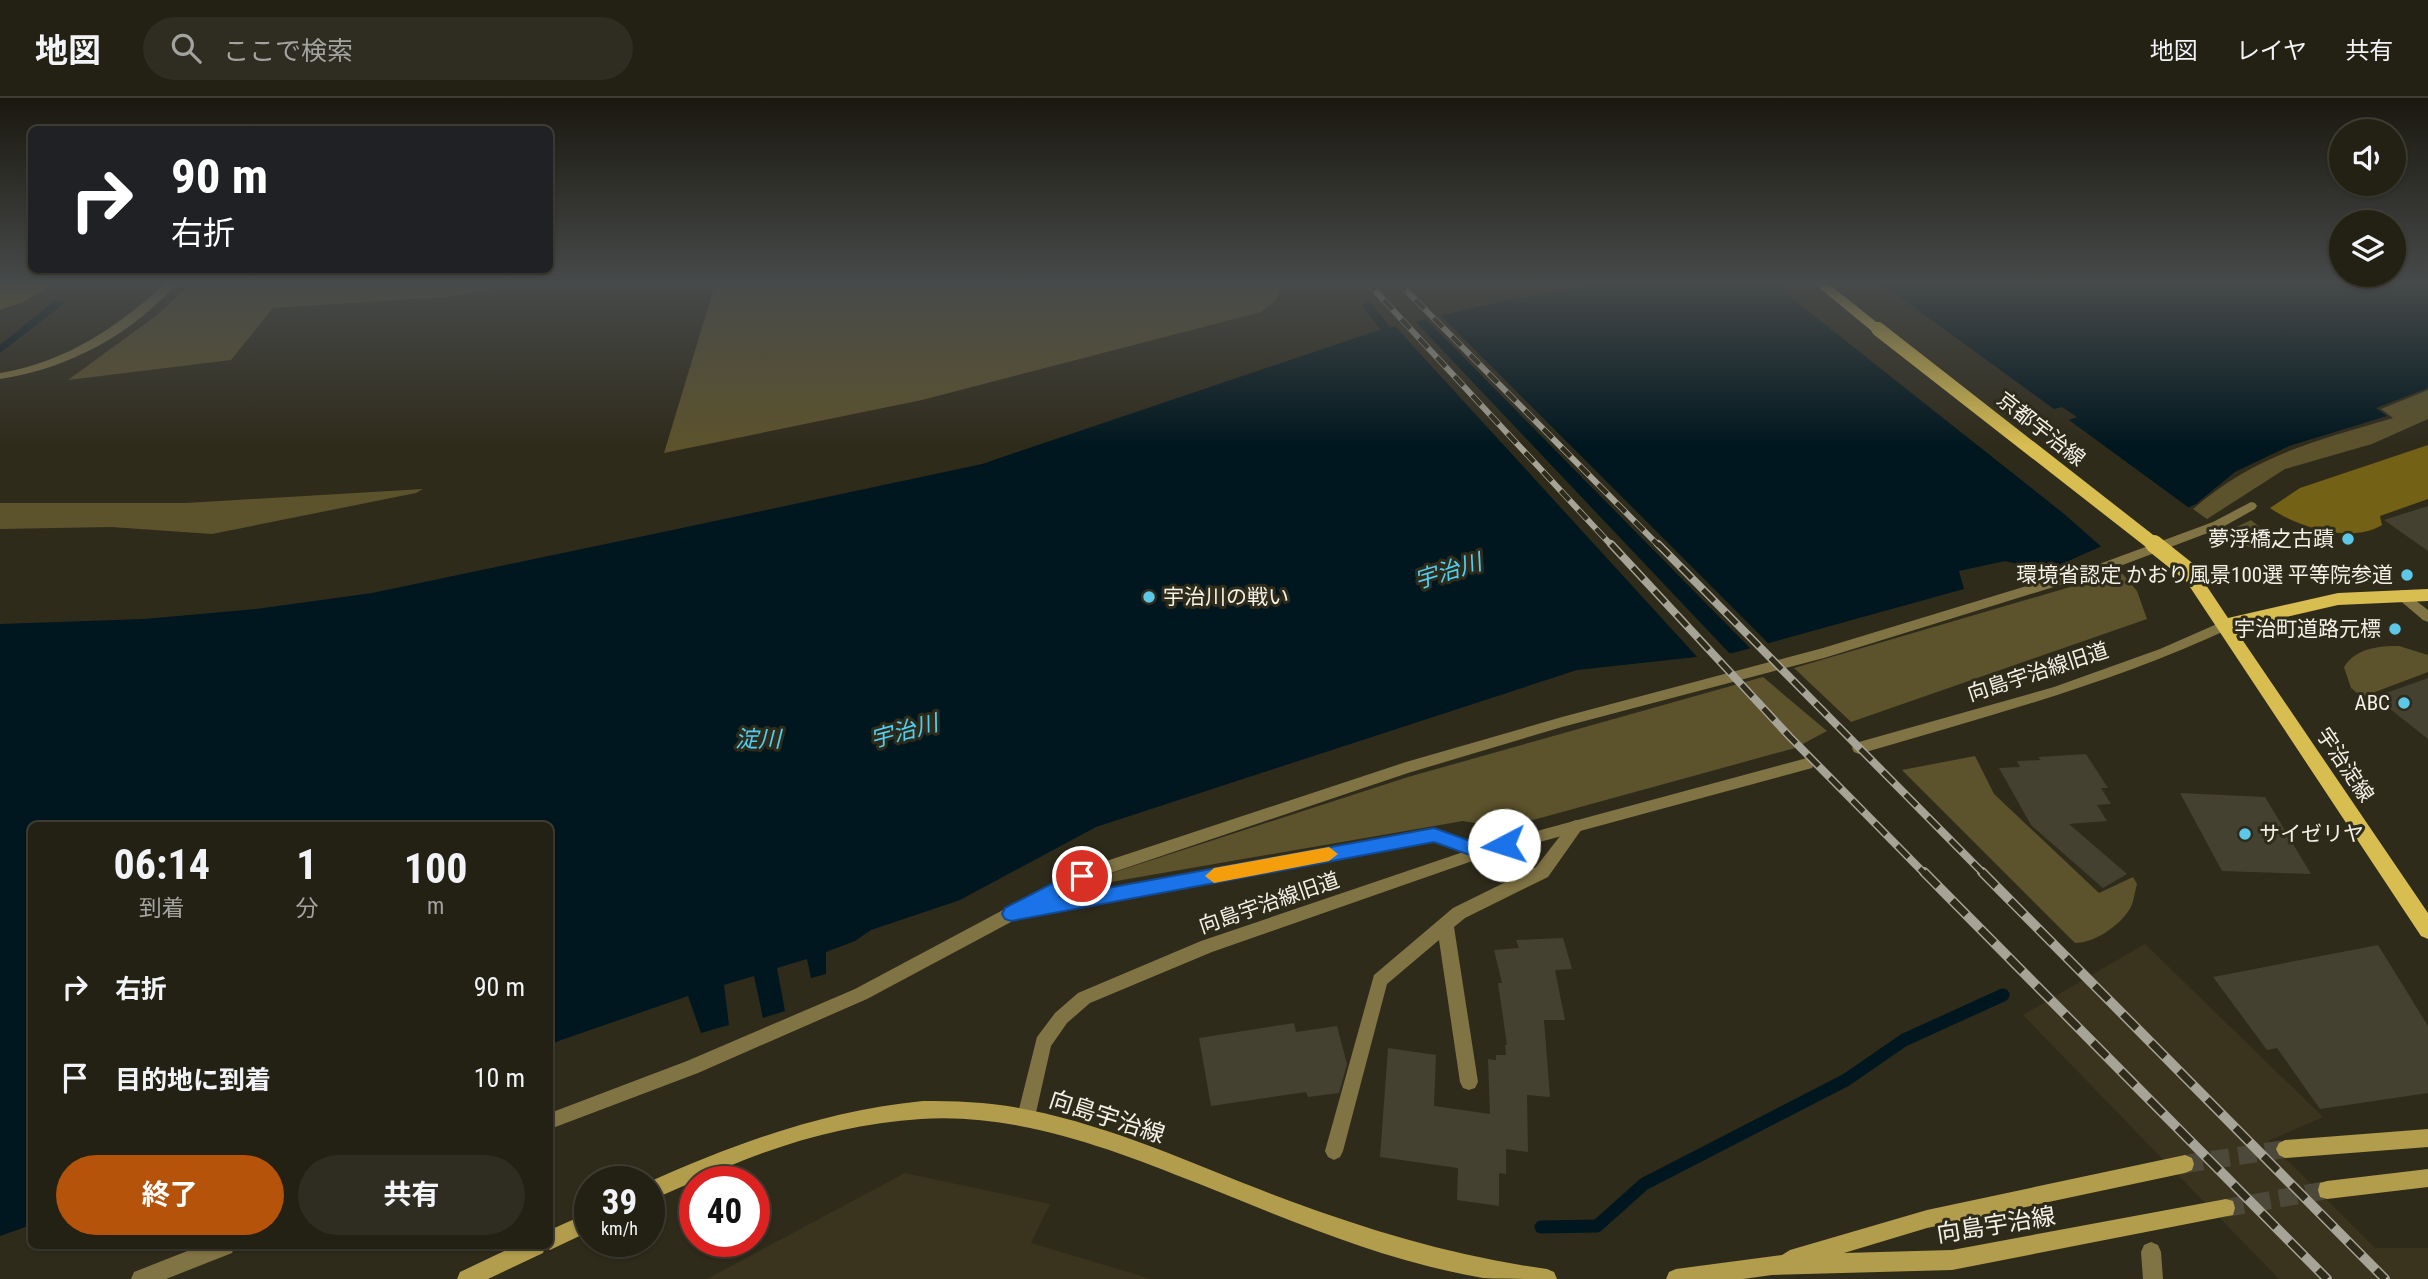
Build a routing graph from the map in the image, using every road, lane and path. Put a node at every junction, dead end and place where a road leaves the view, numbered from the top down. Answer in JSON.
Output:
{"nodes":[{"id":1,"x":102,"y":336,"type":"edge"},
{"id":2,"x":1888,"y":336,"type":"edge"},
{"id":3,"x":0,"y":376,"type":"edge"},
{"id":4,"x":2251,"y":506,"type":"dead end"},
{"id":5,"x":2402,"y":595,"type":"junction"},
{"id":6,"x":2428,"y":595,"type":"edge"},
{"id":7,"x":2428,"y":617,"type":"edge"},
{"id":8,"x":2226,"y":625,"type":"junction"},
{"id":9,"x":1859,"y":748,"type":"dead end"},
{"id":10,"x":1807,"y":764,"type":"dead end"},
{"id":11,"x":1576,"y":826,"type":"junction"},
{"id":12,"x":1481,"y":852,"type":"junction"},
{"id":13,"x":1011,"y":914,"type":"junction"},
{"id":14,"x":1445,"y":924,"type":"junction"},
{"id":15,"x":2428,"y":930,"type":"edge"},
{"id":16,"x":1469,"y":1082,"type":"dead end"},
{"id":17,"x":1026,"y":1117,"type":"junction"},
{"id":18,"x":553,"y":1120,"type":"edge"},
{"id":19,"x":2428,"y":1138,"type":"edge"},
{"id":20,"x":2285,"y":1149,"type":"tunnel mouth"},
{"id":21,"x":1334,"y":1151,"type":"dead end"},
{"id":22,"x":2185,"y":1164,"type":"tunnel mouth"},
{"id":23,"x":2428,"y":1178,"type":"edge"},
{"id":24,"x":665,"y":1184,"type":"edge"},
{"id":25,"x":2327,"y":1190,"type":"tunnel mouth"},
{"id":26,"x":2226,"y":1208,"type":"tunnel mouth"},
{"id":27,"x":574,"y":1229,"type":"edge"},
{"id":28,"x":553,"y":1239,"type":"edge"},
{"id":29,"x":217,"y":1249,"type":"edge"},
{"id":30,"x":531,"y":1249,"type":"edge"},
{"id":31,"x":2151,"y":1252,"type":"dead end"},
{"id":32,"x":1772,"y":1265,"type":"junction"},
{"id":33,"x":141,"y":1279,"type":"edge"},
{"id":34,"x":467,"y":1279,"type":"edge"},
{"id":35,"x":1546,"y":1279,"type":"edge"},
{"id":36,"x":1676,"y":1279,"type":"edge"},
{"id":37,"x":2153,"y":1279,"type":"edge"}],
"edges":[{"from":1,"to":3,"type":"street"},
{"from":2,"to":8,"type":"main road","name":"京都宇治線","bridge":true},
{"from":4,"to":13,"type":"street"},
{"from":5,"to":6,"type":"main road"},
{"from":5,"to":7,"type":"street"},
{"from":5,"to":8,"type":"main road"},
{"from":8,"to":9,"type":"street","name":"向島宇治線旧道"},
{"from":8,"to":15,"type":"main road","name":"宇治淀線"},
{"from":10,"to":11,"type":"street","name":"向島宇治線旧道"},
{"from":11,"to":12,"type":"street","name":"向島宇治線旧道"},
{"from":11,"to":14,"type":"street"},
{"from":12,"to":13,"type":"street"},
{"from":12,"to":17,"type":"street","name":"向島宇治線旧道"},
{"from":13,"to":18,"type":"street"},
{"from":14,"to":16,"type":"street"},
{"from":14,"to":21,"type":"street"},
{"from":17,"to":24,"type":"main road","name":"向島宇治線"},
{"from":17,"to":35,"type":"main road","name":"向島宇治線"},
{"from":19,"to":20,"type":"main road"},
{"from":22,"to":32,"type":"main road","name":"向島宇治線"},
{"from":23,"to":25,"type":"main road"},
{"from":26,"to":32,"type":"main road","name":"向島宇治線"},
{"from":27,"to":28,"type":"main road"},
{"from":29,"to":33,"type":"street"},
{"from":30,"to":34,"type":"main road"},
{"from":31,"to":37,"type":"street"},
{"from":32,"to":36,"type":"main road","name":"向島宇治線"}]}
